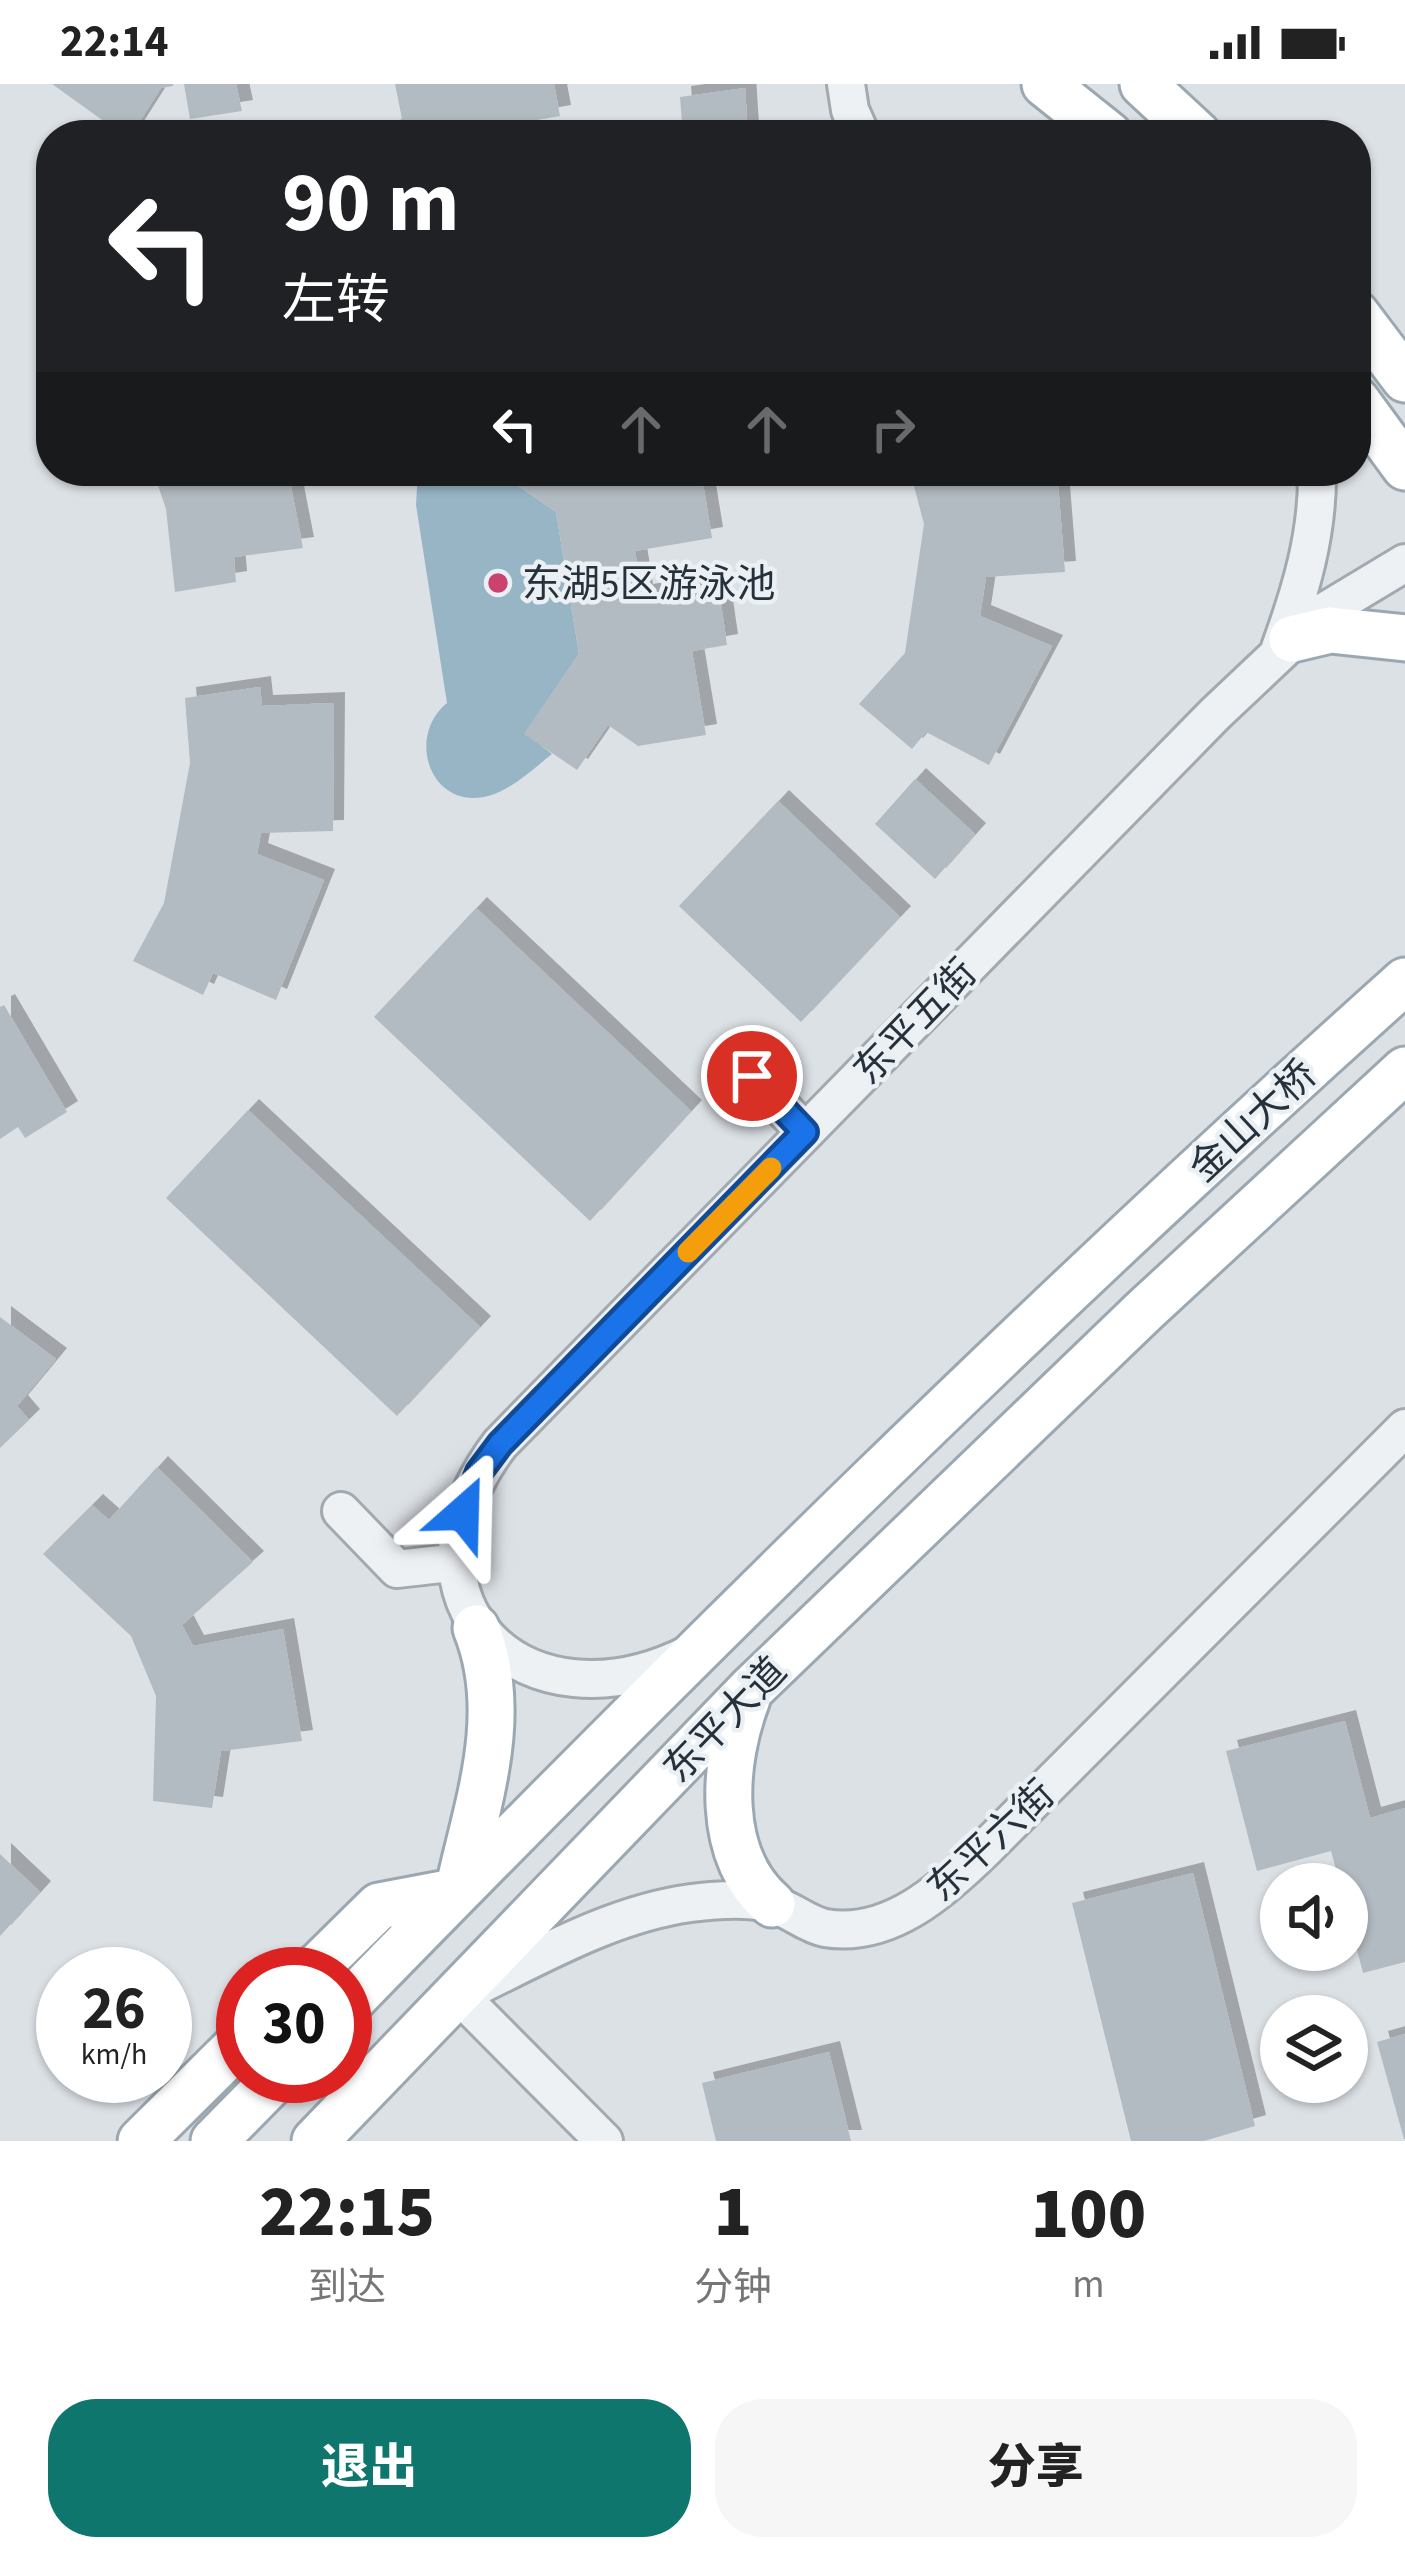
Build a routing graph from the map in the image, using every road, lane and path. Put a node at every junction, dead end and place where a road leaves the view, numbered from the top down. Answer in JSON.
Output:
{"nodes":[{"id":1,"x":846,"y":84,"type":"edge"},
{"id":2,"x":1045,"y":84,"type":"edge"},
{"id":3,"x":1143,"y":84,"type":"edge"},
{"id":4,"x":854,"y":120,"type":"edge"},
{"id":5,"x":1085,"y":120,"type":"edge"},
{"id":6,"x":1182,"y":120,"type":"edge"},
{"id":7,"x":1371,"y":334,"type":"edge"},
{"id":8,"x":1405,"y":379,"type":"edge"},
{"id":9,"x":1371,"y":421,"type":"edge"},
{"id":10,"x":1405,"y":467,"type":"edge"},
{"id":11,"x":1317,"y":486,"type":"edge"},
{"id":12,"x":1405,"y":563,"type":"edge"},
{"id":13,"x":1405,"y":638,"type":"edge"},
{"id":14,"x":1285,"y":646,"type":"junction"},
{"id":15,"x":1405,"y":981,"type":"edge"},
{"id":16,"x":1405,"y":1070,"type":"edge"},
{"id":17,"x":752,"y":1076,"type":"dead end"},
{"id":18,"x":805,"y":1132,"type":"junction"},
{"id":19,"x":1100,"y":1262,"type":"joint"},
{"id":20,"x":1144,"y":1310,"type":"joint"},
{"id":21,"x":1405,"y":1428,"type":"edge"},
{"id":22,"x":341,"y":1511,"type":"dead end"},
{"id":23,"x":458,"y":1562,"type":"junction"},
{"id":24,"x":476,"y":1628,"type":"junction"},
{"id":25,"x":700,"y":1649,"type":"junction"},
{"id":26,"x":750,"y":1690,"type":"junction"},
{"id":27,"x":458,"y":1891,"type":"junction"},
{"id":28,"x":772,"y":1904,"type":"junction"},
{"id":29,"x":337,"y":1947,"type":"edge"},
{"id":30,"x":372,"y":1979,"type":"edge"},
{"id":31,"x":459,"y":1995,"type":"junction"},
{"id":32,"x":216,"y":2067,"type":"edge"},
{"id":33,"x":251,"y":2103,"type":"edge"},
{"id":34,"x":593,"y":2130,"type":"edge"},
{"id":35,"x":141,"y":2141,"type":"edge"},
{"id":36,"x":214,"y":2141,"type":"edge"},
{"id":37,"x":315,"y":2141,"type":"edge"}],
"edges":[{"from":1,"to":4,"type":"street"},
{"from":2,"to":5,"type":"main road"},
{"from":3,"to":6,"type":"main road"},
{"from":7,"to":8,"type":"main road"},
{"from":9,"to":10,"type":"main road"},
{"from":11,"to":14,"type":"street"},
{"from":12,"to":14,"type":"street","name":"东平五街"},
{"from":13,"to":14,"type":"main road"},
{"from":14,"to":18,"type":"street","name":"东平五街"},
{"from":15,"to":19,"type":"main road","name":"金山大桥"},
{"from":16,"to":20,"type":"main road","name":"金山大桥"},
{"from":17,"to":18,"type":"street"},
{"from":18,"to":23,"type":"street","name":"东平五街"},
{"from":19,"to":25,"type":"main road","name":"东平大道"},
{"from":20,"to":26,"type":"main road","name":"东平大道"},
{"from":21,"to":28,"type":"street","name":"东平六街"},
{"from":22,"to":23,"type":"street"},
{"from":23,"to":24,"type":"street","name":"东平五街"},
{"from":24,"to":25,"type":"street"},
{"from":24,"to":27,"type":"main road"},
{"from":25,"to":27,"type":"main road","name":"东平大道"},
{"from":26,"to":28,"type":"main road"},
{"from":26,"to":31,"type":"main road","name":"东平大道"},
{"from":27,"to":29,"type":"main road"},
{"from":27,"to":30,"type":"main road","name":"东平大道"},
{"from":28,"to":31,"type":"street","name":"东平六街"},
{"from":31,"to":34,"type":"street"},
{"from":31,"to":37,"type":"main road","name":"东平大道"},
{"from":32,"to":35,"type":"main road"},
{"from":33,"to":36,"type":"main road"}]}
